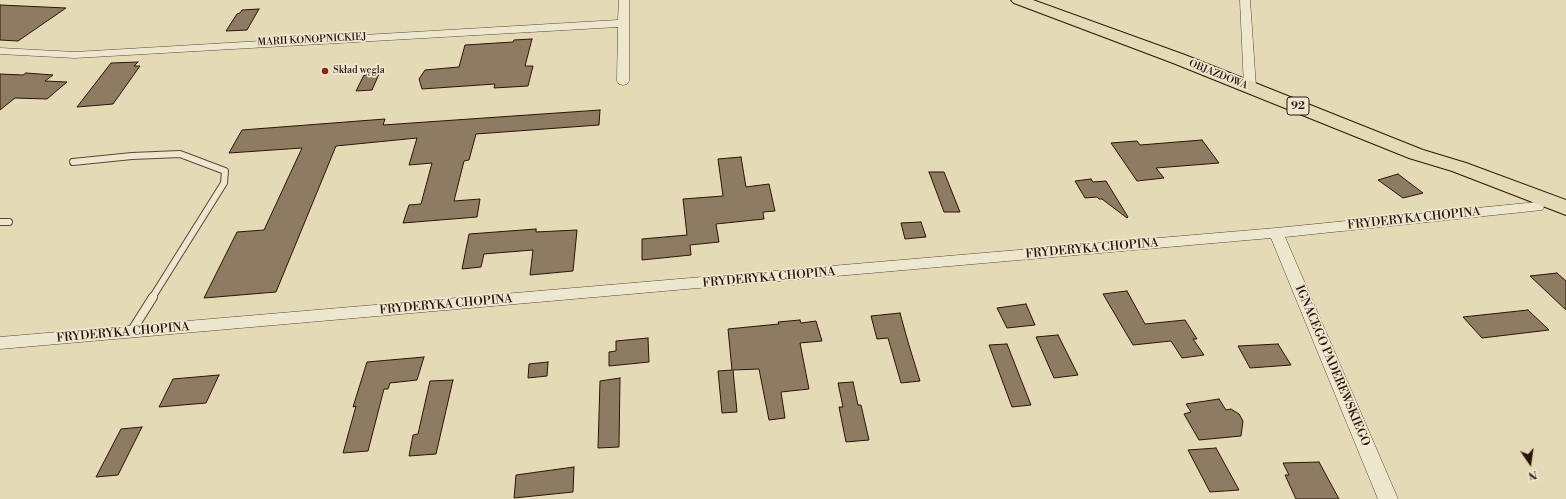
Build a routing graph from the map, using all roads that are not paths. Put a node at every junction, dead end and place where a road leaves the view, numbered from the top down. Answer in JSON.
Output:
{"nodes":[{"id":1,"x":624,"y":0,"type":"edge"},
{"id":2,"x":1019,"y":0,"type":"edge"},
{"id":3,"x":1245,"y":0,"type":"edge"},
{"id":4,"x":623,"y":23,"type":"junction"},
{"id":5,"x":0,"y":51,"type":"edge"},
{"id":6,"x":623,"y":81,"type":"dead end"},
{"id":7,"x":1250,"y":87,"type":"junction"},
{"id":8,"x":1416,"y":154,"type":"junction"},
{"id":9,"x":72,"y":162,"type":"dead end"},
{"id":10,"x":1537,"y":207,"type":"junction"},
{"id":11,"x":1565,"y":209,"type":"edge"},
{"id":12,"x":0,"y":222,"type":"edge"},
{"id":13,"x":9,"y":222,"type":"dead end"},
{"id":14,"x":1276,"y":233,"type":"junction"},
{"id":15,"x":132,"y":332,"type":"junction"},
{"id":16,"x":0,"y":343,"type":"edge"},
{"id":17,"x":1388,"y":499,"type":"edge"}],
"edges":[{"from":1,"to":4,"type":"street"},
{"from":2,"to":7,"type":"main road","name":"OBJAZDOWA","number":"92"},
{"from":3,"to":7,"type":"street"},
{"from":4,"to":5,"type":"street","name":"MARII KONOPNICKIEJ"},
{"from":4,"to":6,"type":"street"},
{"from":7,"to":8,"type":"main road","name":"OBJAZDOWA","number":"92"},
{"from":8,"to":10,"type":"main road","name":"OBJAZDOWA","number":"92"},
{"from":8,"to":11,"type":"main road","name":"OBJAZDOWA","number":"92"},
{"from":9,"to":15,"type":"lane"},
{"from":10,"to":11,"type":"main road","name":"OBJAZDOWA","number":"92"},
{"from":10,"to":14,"type":"street","name":"FRYDERYKA CHOPINA"},
{"from":12,"to":13,"type":"lane"},
{"from":14,"to":15,"type":"street","name":"FRYDERYKA CHOPINA"},
{"from":14,"to":17,"type":"street","name":"IGNACEGO PADEREWSKIEGO"},
{"from":15,"to":16,"type":"street","name":"FRYDERYKA CHOPINA"}]}
